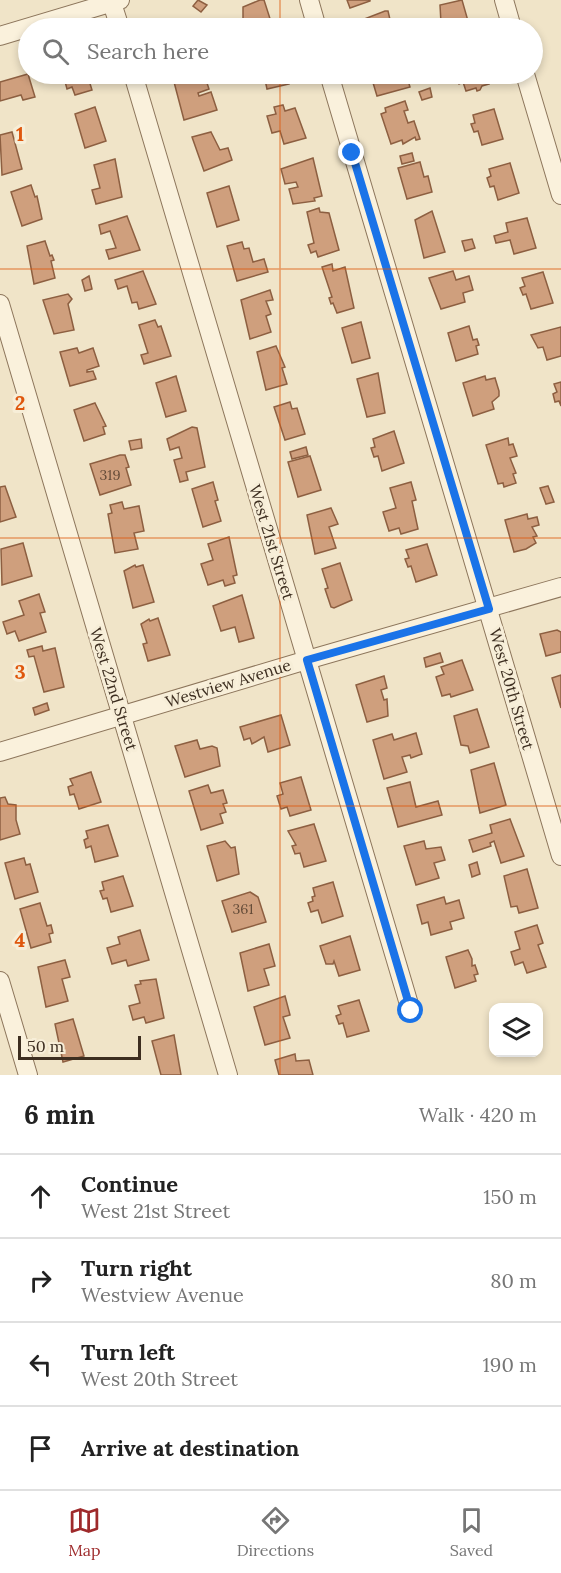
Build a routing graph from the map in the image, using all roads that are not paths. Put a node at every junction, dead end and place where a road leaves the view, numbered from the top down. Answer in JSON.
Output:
{"nodes":[{"id":1,"x":309,"y":0,"type":"edge"},
{"id":2,"x":504,"y":0,"type":"edge"},
{"id":3,"x":114,"y":1,"type":"edge"},
{"id":4,"x":59,"y":18,"type":"edge"},
{"id":5,"x":118,"y":18,"type":"edge"},
{"id":6,"x":314,"y":18,"type":"edge"},
{"id":7,"x":509,"y":18,"type":"edge"},
{"id":8,"x":18,"y":30,"type":"edge"},
{"id":9,"x":0,"y":36,"type":"edge"},
{"id":10,"x":136,"y":84,"type":"edge"},
{"id":11,"x":332,"y":84,"type":"edge"},
{"id":12,"x":528,"y":84,"type":"edge"},
{"id":13,"x":561,"y":195,"type":"edge"},
{"id":14,"x":0,"y":304,"type":"edge"},
{"id":15,"x":561,"y":587,"type":"edge"},
{"id":16,"x":489,"y":609,"type":"junction"},
{"id":17,"x":307,"y":660,"type":"junction"},
{"id":18,"x":122,"y":715,"type":"junction"},
{"id":19,"x":0,"y":752,"type":"edge"},
{"id":20,"x":561,"y":856,"type":"edge"},
{"id":21,"x":0,"y":981,"type":"edge"},
{"id":22,"x":411,"y":1011,"type":"dead end"},
{"id":23,"x":28,"y":1075,"type":"edge"},
{"id":24,"x":228,"y":1075,"type":"edge"}],
"edges":[{"from":1,"to":6,"type":"street"},
{"from":2,"to":7,"type":"street"},
{"from":3,"to":4,"type":"street"},
{"from":3,"to":5,"type":"street"},
{"from":8,"to":9,"type":"street"},
{"from":10,"to":17,"type":"street","name":"West 21st Street"},
{"from":11,"to":16,"type":"street","name":"West 20th Street"},
{"from":12,"to":13,"type":"street"},
{"from":14,"to":18,"type":"street","name":"West 22nd Street"},
{"from":15,"to":16,"type":"street","name":"Westview Avenue"},
{"from":16,"to":17,"type":"street","name":"Westview Avenue"},
{"from":16,"to":20,"type":"street","name":"West 20th Street"},
{"from":17,"to":18,"type":"street","name":"Westview Avenue"},
{"from":17,"to":22,"type":"street","name":"West 21st Street"},
{"from":18,"to":19,"type":"street","name":"Westview Avenue"},
{"from":18,"to":24,"type":"street","name":"West 22nd Street"},
{"from":21,"to":23,"type":"street"}]}
